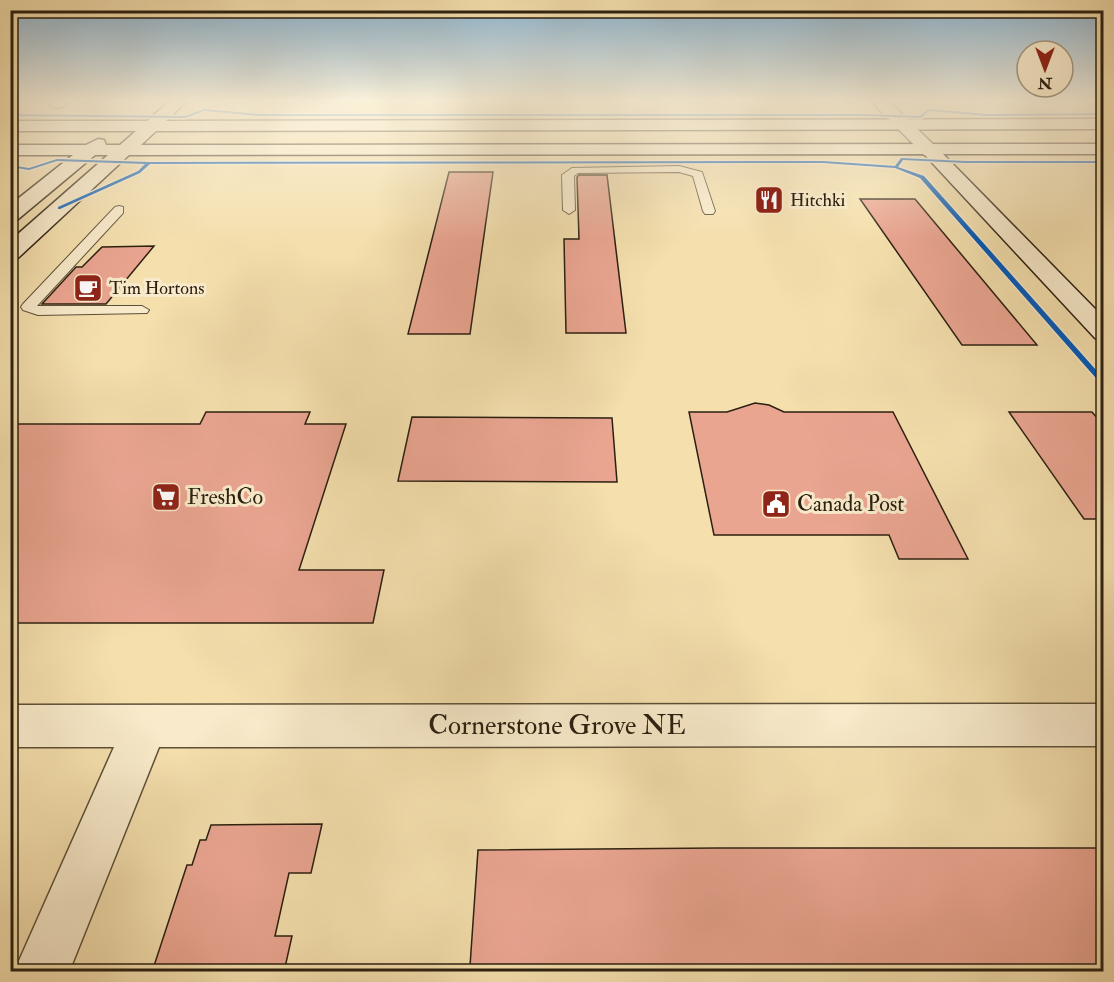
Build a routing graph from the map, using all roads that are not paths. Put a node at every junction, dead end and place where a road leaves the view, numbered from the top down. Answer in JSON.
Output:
{"nodes":[{"id":1,"x":95,"y":147,"type":"edge"},
{"id":2,"x":122,"y":147,"type":"edge"},
{"id":3,"x":129,"y":147,"type":"edge"},
{"id":4,"x":194,"y":147,"type":"edge"},
{"id":5,"x":485,"y":147,"type":"edge"},
{"id":6,"x":926,"y":147,"type":"edge"},
{"id":7,"x":930,"y":147,"type":"edge"},
{"id":8,"x":1104,"y":149,"type":"edge"},
{"id":9,"x":10,"y":150,"type":"edge"},
{"id":10,"x":91,"y":150,"type":"junction"},
{"id":11,"x":441,"y":150,"type":"junction"},
{"id":12,"x":726,"y":150,"type":"junction"},
{"id":13,"x":930,"y":151,"type":"junction"},
{"id":14,"x":10,"y":159,"type":"edge"},
{"id":15,"x":56,"y":178,"type":"junction"},
{"id":16,"x":966,"y":188,"type":"junction"},
{"id":17,"x":119,"y":210,"type":"dead end"},
{"id":18,"x":569,"y":210,"type":"dead end"},
{"id":19,"x":709,"y":211,"type":"dead end"},
{"id":20,"x":10,"y":216,"type":"edge"},
{"id":21,"x":10,"y":253,"type":"edge"},
{"id":22,"x":142,"y":310,"type":"dead end"},
{"id":23,"x":1104,"y":333,"type":"edge"},
{"id":24,"x":1104,"y":725,"type":"edge"},
{"id":25,"x":10,"y":726,"type":"edge"},
{"id":26,"x":146,"y":726,"type":"junction"},
{"id":27,"x":41,"y":972,"type":"edge"}],
"edges":[{"from":1,"to":10,"type":"main road"},
{"from":2,"to":10,"type":"main road"},
{"from":3,"to":21,"type":"main road"},
{"from":4,"to":11,"type":"main road"},
{"from":5,"to":11,"type":"main road"},
{"from":6,"to":13,"type":"main road"},
{"from":7,"to":13,"type":"main road"},
{"from":8,"to":13,"type":"main road"},
{"from":9,"to":10,"type":"main road"},
{"from":10,"to":15,"type":"main road"},
{"from":11,"to":12,"type":"main road"},
{"from":12,"to":13,"type":"main road"},
{"from":12,"to":16,"type":"main road"},
{"from":13,"to":16,"type":"main road"},
{"from":14,"to":15,"type":"main road"},
{"from":15,"to":20,"type":"main road"},
{"from":16,"to":23,"type":"main road"},
{"from":17,"to":22,"type":"lane"},
{"from":18,"to":19,"type":"lane"},
{"from":24,"to":26,"type":"main road","name":"Cornerstone Grove NE"},
{"from":25,"to":26,"type":"main road","name":"Cornerstone Grove NE"},
{"from":26,"to":27,"type":"main road"}]}
